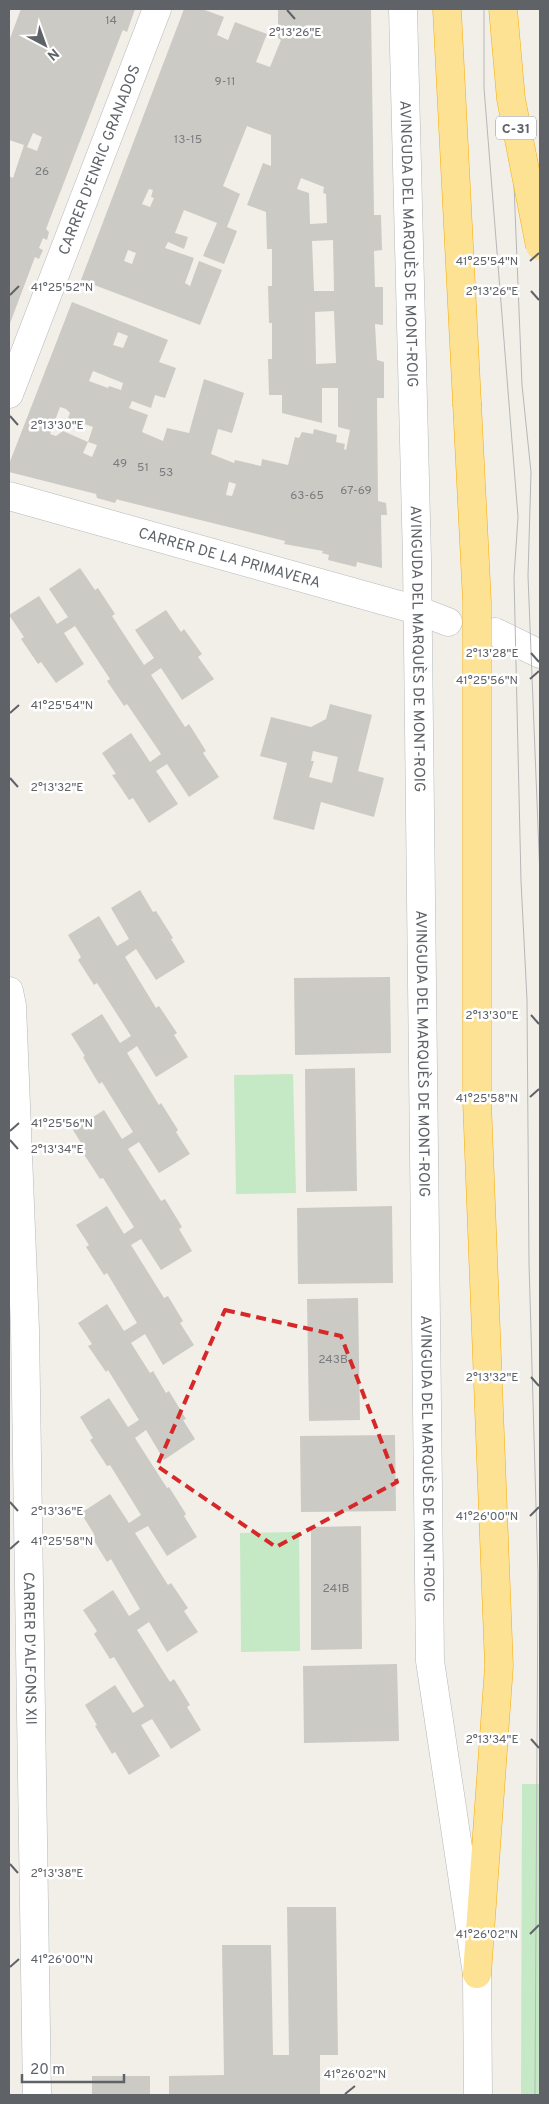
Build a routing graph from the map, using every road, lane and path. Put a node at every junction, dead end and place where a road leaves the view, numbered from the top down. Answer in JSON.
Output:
{"nodes":[{"id":1,"x":157,"y":9,"type":"edge"},
{"id":2,"x":403,"y":9,"type":"edge"},
{"id":3,"x":447,"y":9,"type":"edge"},
{"id":4,"x":503,"y":9,"type":"edge"},
{"id":5,"x":540,"y":246,"type":"edge"},
{"id":6,"x":9,"y":394,"type":"edge"},
{"id":7,"x":9,"y":496,"type":"edge"},
{"id":8,"x":417,"y":610,"type":"junction"},
{"id":9,"x":448,"y":622,"type":"dead end"},
{"id":10,"x":496,"y":632,"type":"dead end"},
{"id":11,"x":540,"y":654,"type":"edge"},
{"id":12,"x":9,"y":990,"type":"edge"},
{"id":13,"x":16,"y":1278,"type":"edge"},
{"id":14,"x":478,"y":1974,"type":"junction"},
{"id":15,"x":37,"y":2095,"type":"edge"},
{"id":16,"x":478,"y":2095,"type":"edge"}],
"edges":[{"from":1,"to":6,"type":"street","name":"CARRER D'ENRIC GRANADOS"},
{"from":2,"to":8,"type":"street","name":"AVINGUDA DEL MARQUÈS DE MONT-ROIG"},
{"from":3,"to":14,"type":"highway","bridge":true},
{"from":4,"to":5,"type":"highway","number":"C-31","bridge":true},
{"from":7,"to":8,"type":"street","name":"CARRER DE LA PRIMAVERA"},
{"from":8,"to":9,"type":"street","name":"CARRER DE LA PRIMAVERA"},
{"from":8,"to":14,"type":"street","name":"AVINGUDA DEL MARQUÈS DE MONT-ROIG"},
{"from":10,"to":11,"type":"street"},
{"from":12,"to":13,"type":"street","name":"CARRER D'ALFONS XII"},
{"from":13,"to":15,"type":"street","name":"CARRER D'ALFONS XII"},
{"from":14,"to":16,"type":"street","name":"AVINGUDA DEL MARQUÈS DE MONT-ROIG"}]}
